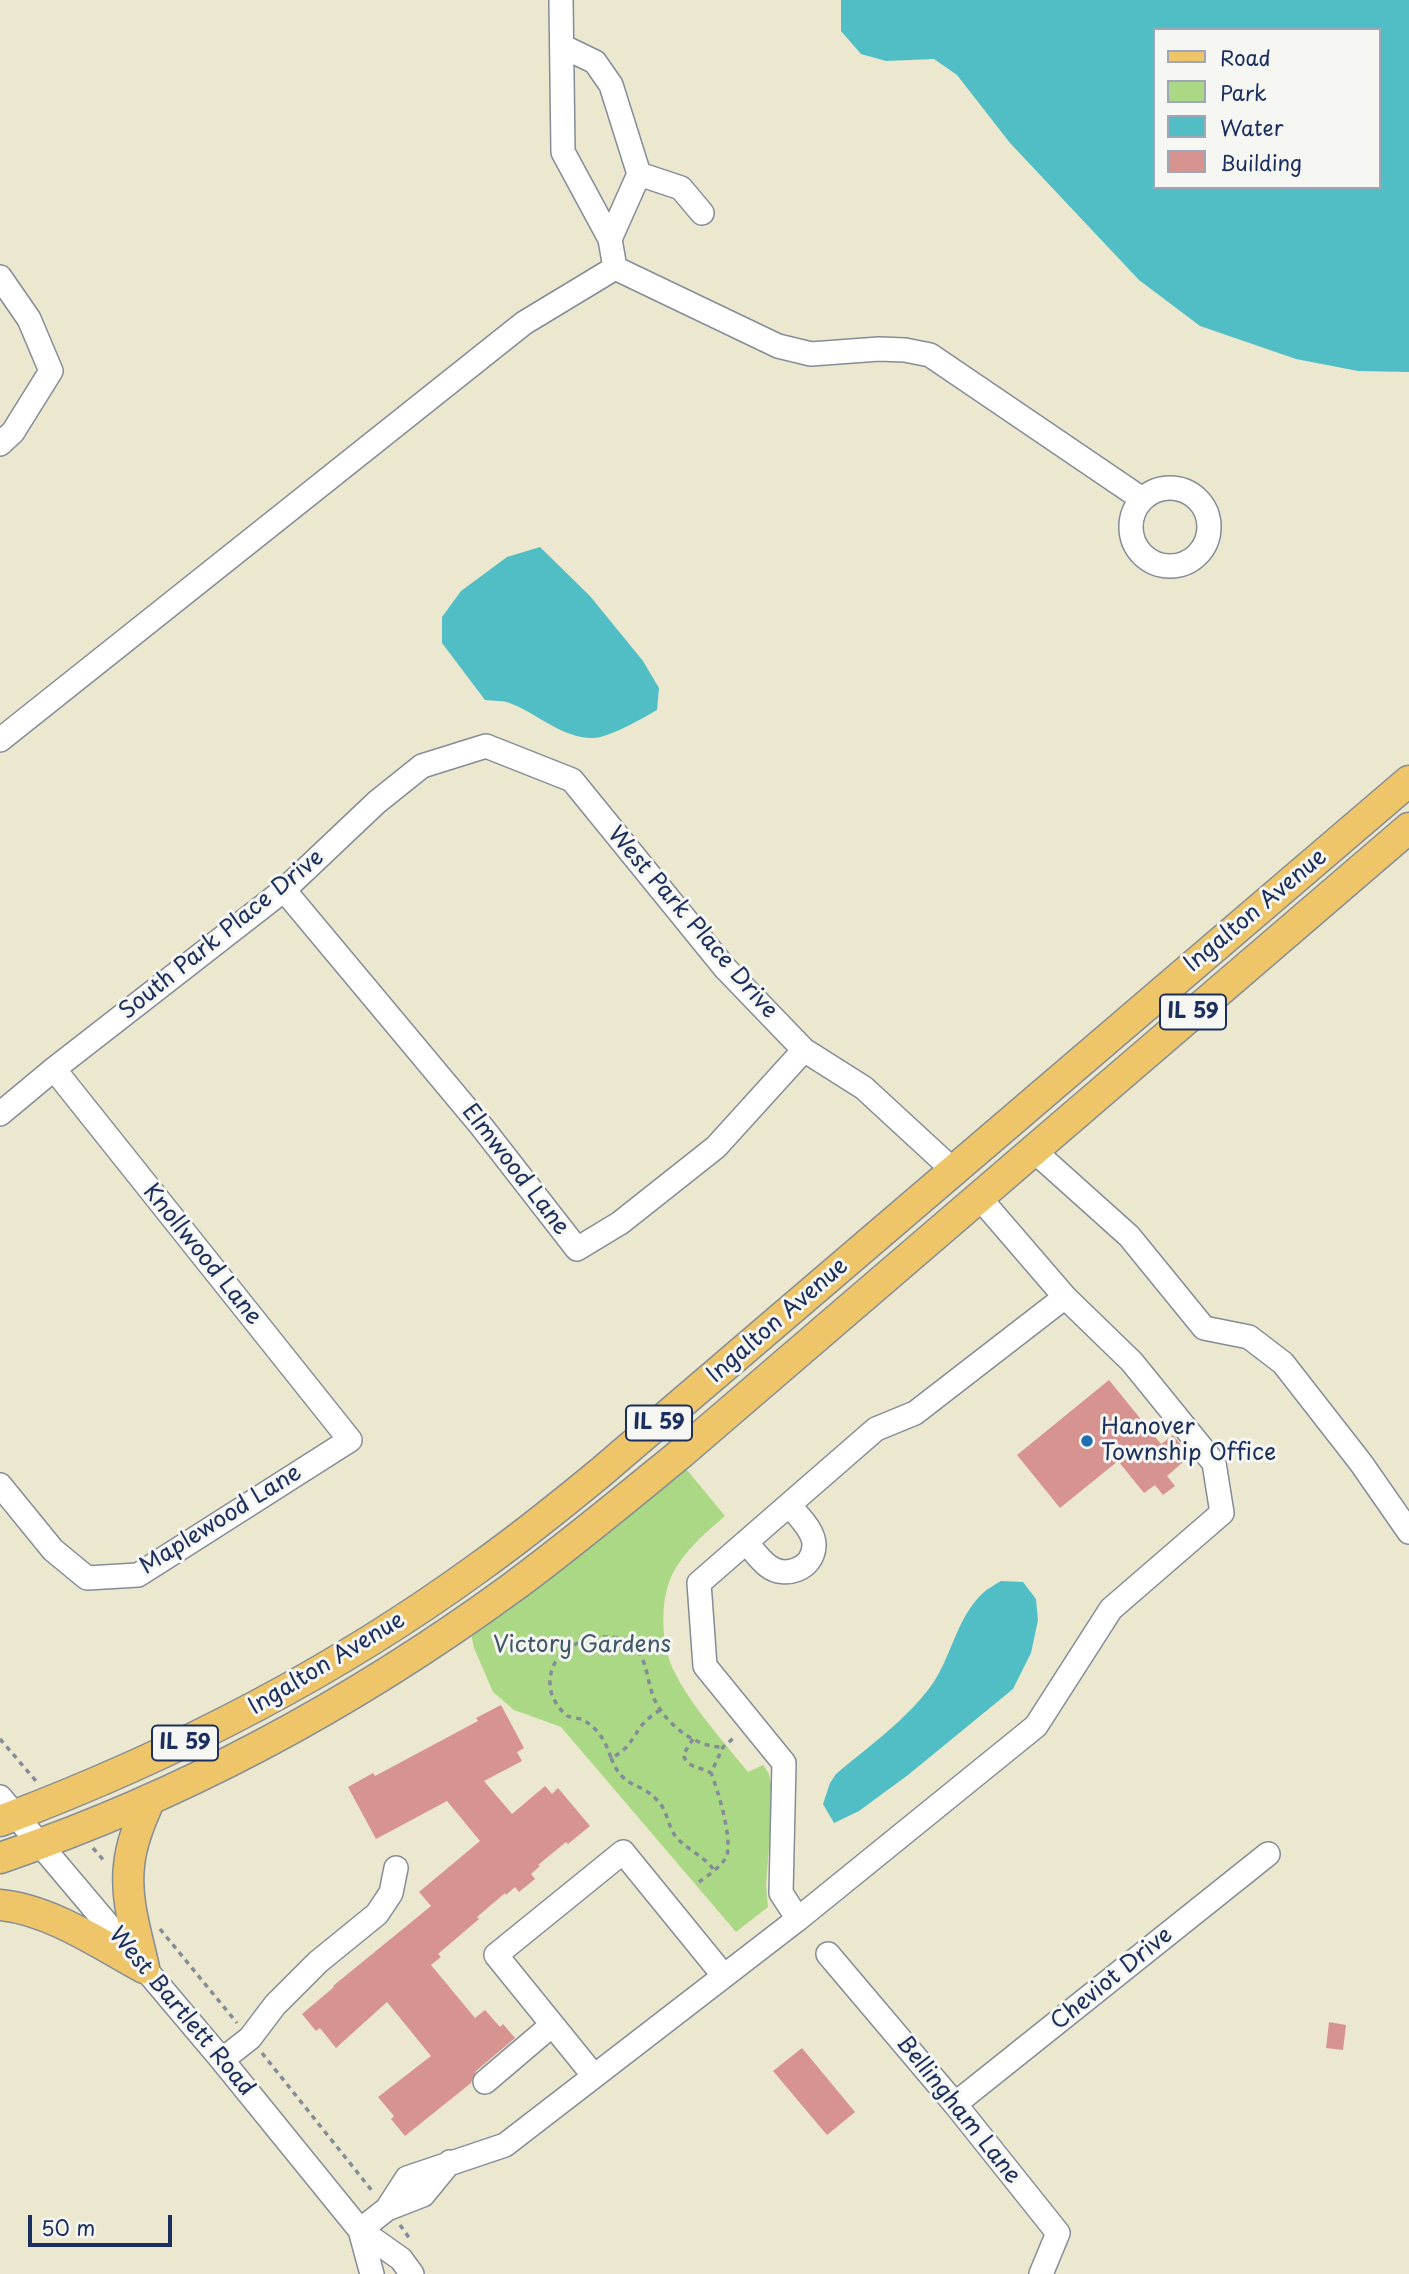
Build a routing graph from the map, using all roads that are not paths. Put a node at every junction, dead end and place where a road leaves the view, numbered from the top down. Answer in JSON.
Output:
{"nodes":[{"id":1,"x":561,"y":0,"type":"edge"},
{"id":2,"x":562,"y":46,"type":"junction"},
{"id":3,"x":639,"y":174,"type":"junction"},
{"id":4,"x":702,"y":213,"type":"dead end"},
{"id":5,"x":610,"y":239,"type":"junction"},
{"id":6,"x":615,"y":268,"type":"junction"},
{"id":7,"x":0,"y":277,"type":"edge"},
{"id":8,"x":0,"y":444,"type":"edge"},
{"id":9,"x":1142,"y":499,"type":"dead end"},
{"id":10,"x":0,"y":740,"type":"edge"},
{"id":11,"x":486,"y":746,"type":"joint"},
{"id":12,"x":1409,"y":781,"type":"edge"},
{"id":13,"x":1409,"y":828,"type":"edge"},
{"id":14,"x":284,"y":890,"type":"junction"},
{"id":15,"x":804,"y":1050,"type":"junction"},
{"id":16,"x":54,"y":1069,"type":"junction"},
{"id":17,"x":0,"y":1115,"type":"edge"},
{"id":18,"x":1032,"y":1149,"type":"junction"},
{"id":19,"x":954,"y":1171,"type":"junction"},
{"id":20,"x":978,"y":1196,"type":"junction"},
{"id":21,"x":1065,"y":1297,"type":"junction"},
{"id":22,"x":350,"y":1440,"type":"joint"},
{"id":23,"x":0,"y":1485,"type":"edge"},
{"id":24,"x":789,"y":1505,"type":"junction"},
{"id":25,"x":1409,"y":1531,"type":"edge"},
{"id":26,"x":746,"y":1542,"type":"junction"},
{"id":27,"x":150,"y":1799,"type":"junction"},
{"id":28,"x":5,"y":1811,"type":"edge"},
{"id":29,"x":39,"y":1845,"type":"junction"},
{"id":30,"x":1268,"y":1854,"type":"dead end"},
{"id":31,"x":0,"y":1858,"type":"edge"},
{"id":32,"x":396,"y":1868,"type":"dead end"},
{"id":33,"x":0,"y":1905,"type":"edge"},
{"id":34,"x":798,"y":1919,"type":"junction"},
{"id":35,"x":828,"y":1954,"type":"dead end"},
{"id":36,"x":144,"y":1968,"type":"junction"},
{"id":37,"x":724,"y":1976,"type":"junction"},
{"id":38,"x":552,"y":2025,"type":"junction"},
{"id":39,"x":222,"y":2060,"type":"junction"},
{"id":40,"x":594,"y":2077,"type":"junction"},
{"id":41,"x":485,"y":2082,"type":"dead end"},
{"id":42,"x":955,"y":2104,"type":"junction"},
{"id":43,"x":360,"y":2230,"type":"junction"},
{"id":44,"x":372,"y":2274,"type":"edge"},
{"id":45,"x":412,"y":2274,"type":"edge"},
{"id":46,"x":1041,"y":2274,"type":"edge"}],
"edges":[{"from":1,"to":2,"type":"street"},
{"from":2,"to":3,"type":"street"},
{"from":2,"to":5,"type":"street"},
{"from":3,"to":4,"type":"street"},
{"from":3,"to":5,"type":"street"},
{"from":5,"to":6,"type":"street"},
{"from":6,"to":9,"type":"street"},
{"from":6,"to":10,"type":"street"},
{"from":7,"to":8,"type":"street"},
{"from":11,"to":14,"type":"street","name":"South Park Place Drive"},
{"from":11,"to":15,"type":"street","name":"West Park Place Drive"},
{"from":12,"to":19,"type":"main road","name":"Ingalton Avenue","number":"IL 59"},
{"from":13,"to":18,"type":"main road","name":"Ingalton Avenue","number":"IL 59"},
{"from":14,"to":15,"type":"street","name":"Elmwood Lane"},
{"from":14,"to":16,"type":"street","name":"South Park Place Drive"},
{"from":15,"to":19,"type":"street","name":"West Park Place Drive"},
{"from":16,"to":17,"type":"street","name":"South Park Place Drive"},
{"from":16,"to":22,"type":"street","name":"Knollwood Lane"},
{"from":18,"to":20,"type":"main road","name":"Ingalton Avenue","number":"IL 59"},
{"from":18,"to":25,"type":"street"},
{"from":19,"to":20,"type":"main road"},
{"from":19,"to":28,"type":"main road","name":"Ingalton Avenue","number":"IL 59"},
{"from":20,"to":21,"type":"street"},
{"from":20,"to":27,"type":"main road","name":"Ingalton Avenue","number":"IL 59"},
{"from":21,"to":24,"type":"street"},
{"from":21,"to":34,"type":"street"},
{"from":22,"to":23,"type":"street","name":"Maplewood Lane"},
{"from":24,"to":26,"type":"street"},
{"from":24,"to":26,"type":"street"},
{"from":26,"to":34,"type":"street"},
{"from":27,"to":29,"type":"main road","name":"Ingalton Avenue","number":"IL 59"},
{"from":27,"to":36,"type":"main road"},
{"from":28,"to":29,"type":"street","name":"West Bartlett Road"},
{"from":29,"to":31,"type":"main road","number":"IL 59"},
{"from":29,"to":36,"type":"street","name":"West Bartlett Road"},
{"from":30,"to":42,"type":"street","name":"Cheviot Drive"},
{"from":32,"to":39,"type":"street"},
{"from":33,"to":36,"type":"main road"},
{"from":34,"to":37,"type":"street"},
{"from":35,"to":42,"type":"street","name":"Bellingham Lane"},
{"from":36,"to":39,"type":"street","name":"West Bartlett Road"},
{"from":37,"to":38,"type":"street"},
{"from":37,"to":40,"type":"street"},
{"from":38,"to":40,"type":"street"},
{"from":38,"to":41,"type":"street"},
{"from":39,"to":43,"type":"street","name":"West Bartlett Road"},
{"from":40,"to":43,"type":"street"},
{"from":42,"to":46,"type":"street","name":"Bellingham Lane"},
{"from":43,"to":44,"type":"street","name":"West Bartlett Road"},
{"from":43,"to":45,"type":"street","name":"West Bartlett Road"}]}
